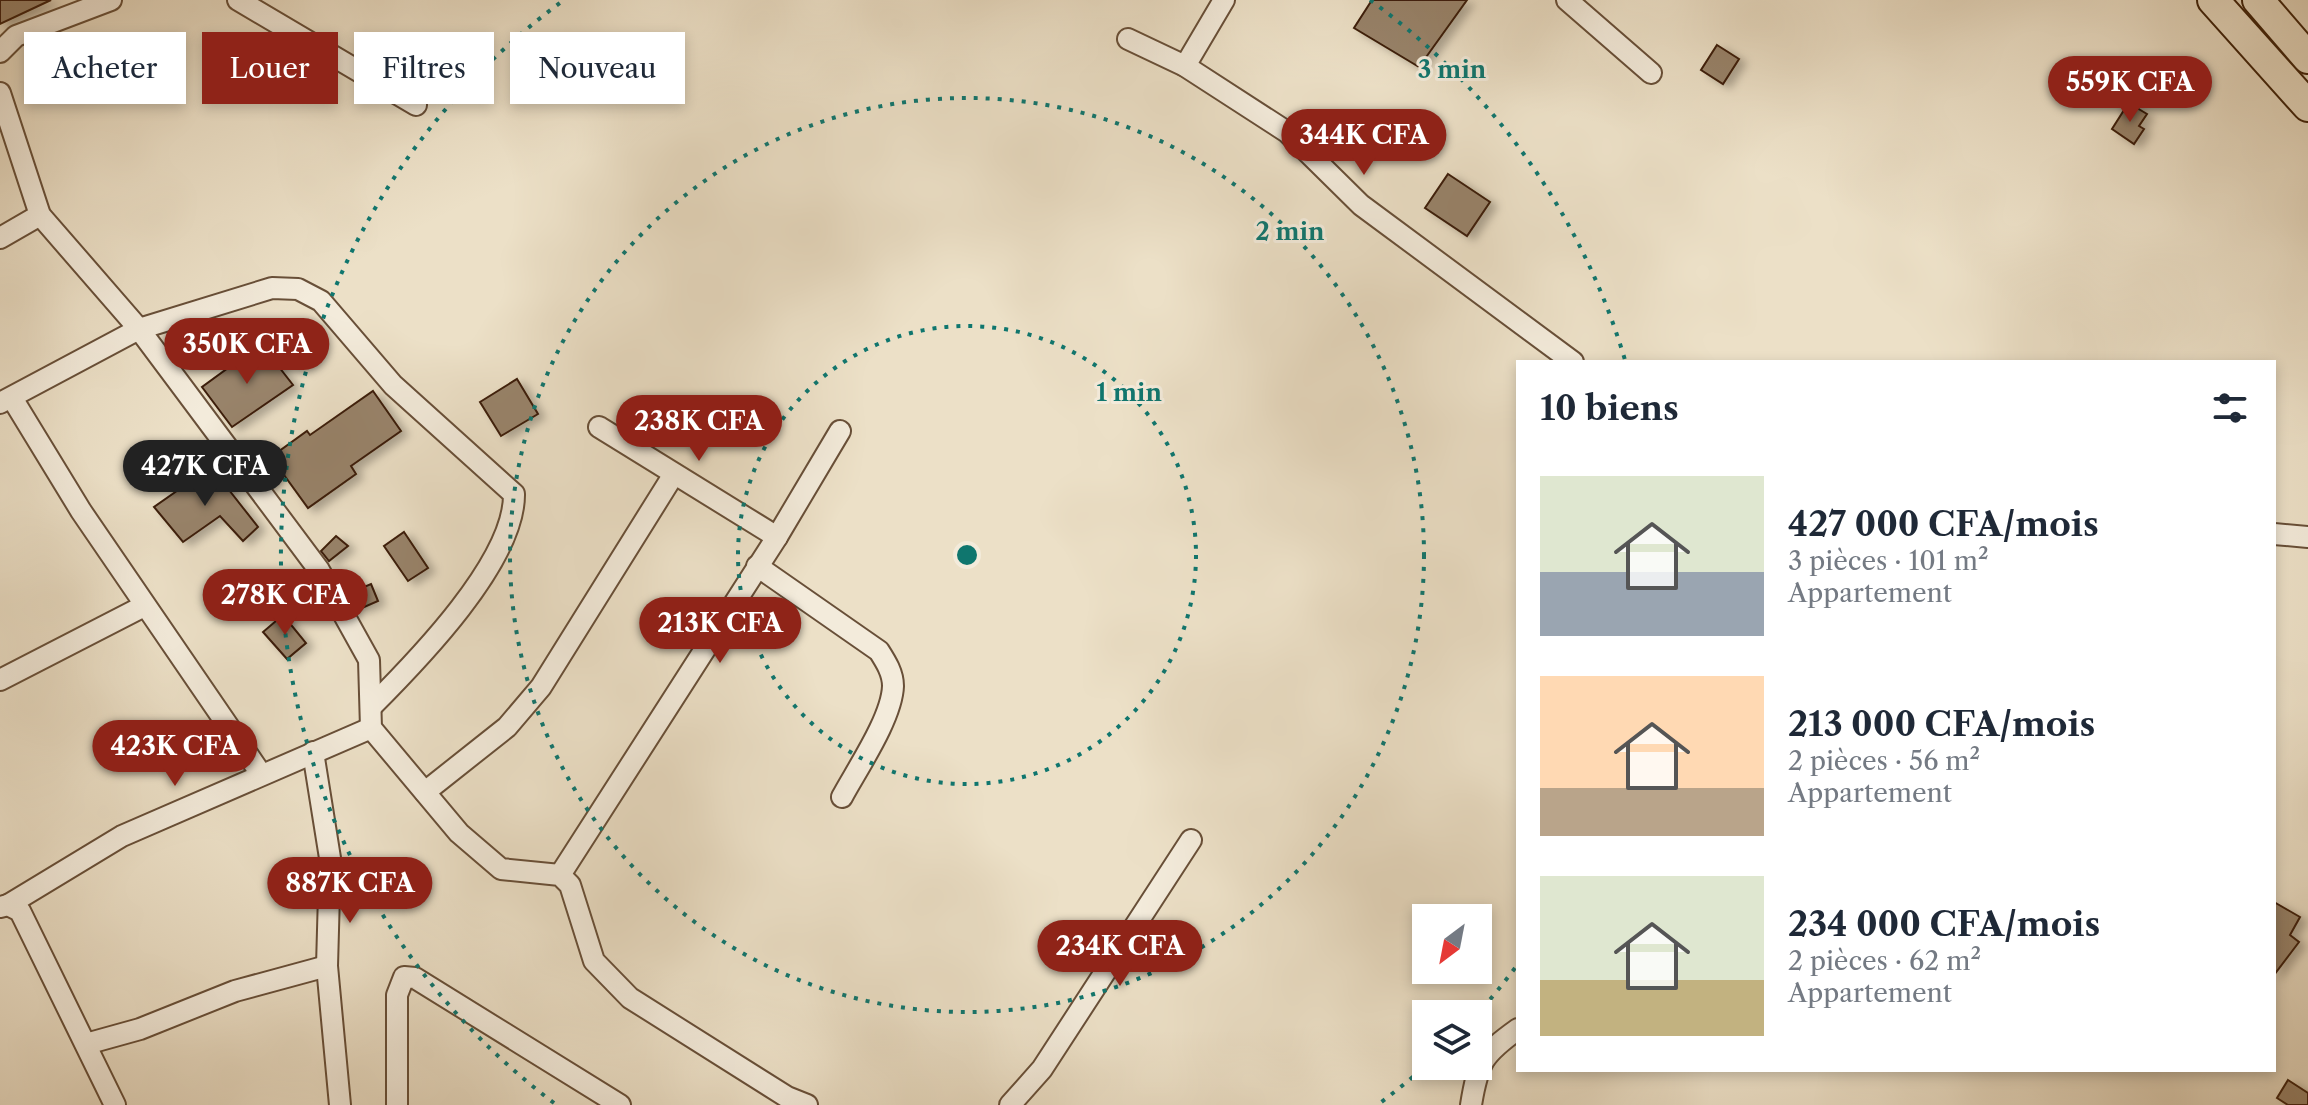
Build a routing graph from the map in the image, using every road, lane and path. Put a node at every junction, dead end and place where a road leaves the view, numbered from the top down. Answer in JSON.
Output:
{"nodes":[{"id":1,"x":111,"y":0,"type":"edge"},
{"id":2,"x":238,"y":0,"type":"edge"},
{"id":3,"x":1224,"y":0,"type":"edge"},
{"id":4,"x":1567,"y":0,"type":"edge"},
{"id":5,"x":2213,"y":0,"type":"edge"},
{"id":6,"x":2258,"y":0,"type":"edge"},
{"id":7,"x":1128,"y":39,"type":"dead end"},
{"id":8,"x":0,"y":52,"type":"edge"},
{"id":9,"x":2308,"y":58,"type":"edge"},
{"id":10,"x":1185,"y":66,"type":"junction"},
{"id":11,"x":1651,"y":73,"type":"dead end"},
{"id":12,"x":0,"y":93,"type":"edge"},
{"id":13,"x":416,"y":105,"type":"dead end"},
{"id":14,"x":2308,"y":106,"type":"edge"},
{"id":15,"x":40,"y":215,"type":"junction"},
{"id":16,"x":0,"y":238,"type":"edge"},
{"id":17,"x":139,"y":329,"type":"junction"},
{"id":18,"x":1570,"y":360,"type":"edge"},
{"id":19,"x":6,"y":401,"type":"edge"},
{"id":20,"x":599,"y":427,"type":"dead end"},
{"id":21,"x":840,"y":431,"type":"dead end"},
{"id":22,"x":674,"y":474,"type":"junction"},
{"id":23,"x":2276,"y":534,"type":"edge"},
{"id":24,"x":777,"y":537,"type":"junction"},
{"id":25,"x":2308,"y":537,"type":"edge"},
{"id":26,"x":757,"y":566,"type":"junction"},
{"id":27,"x":144,"y":606,"type":"junction"},
{"id":28,"x":0,"y":680,"type":"edge"},
{"id":29,"x":371,"y":707,"type":"junction"},
{"id":30,"x":371,"y":728,"type":"junction"},
{"id":31,"x":313,"y":752,"type":"junction"},
{"id":32,"x":261,"y":774,"type":"junction"},
{"id":33,"x":425,"y":792,"type":"junction"},
{"id":34,"x":842,"y":797,"type":"dead end"},
{"id":35,"x":1191,"y":840,"type":"dead end"},
{"id":36,"x":560,"y":875,"type":"junction"},
{"id":37,"x":4,"y":906,"type":"edge"},
{"id":38,"x":327,"y":966,"type":"junction"},
{"id":39,"x":1516,"y":1030,"type":"edge"},
{"id":40,"x":86,"y":1044,"type":"junction"},
{"id":41,"x":115,"y":1105,"type":"edge"},
{"id":42,"x":340,"y":1105,"type":"edge"},
{"id":43,"x":397,"y":1105,"type":"edge"},
{"id":44,"x":620,"y":1105,"type":"edge"},
{"id":45,"x":807,"y":1105,"type":"edge"},
{"id":46,"x":1010,"y":1105,"type":"edge"},
{"id":47,"x":1471,"y":1105,"type":"edge"}],
"edges":[{"from":1,"to":8,"type":"street"},
{"from":2,"to":13,"type":"street"},
{"from":3,"to":10,"type":"street"},
{"from":4,"to":11,"type":"street"},
{"from":5,"to":14,"type":"main road"},
{"from":6,"to":9,"type":"main road"},
{"from":7,"to":10,"type":"street"},
{"from":10,"to":18,"type":"street"},
{"from":12,"to":15,"type":"street"},
{"from":15,"to":16,"type":"street"},
{"from":15,"to":17,"type":"street"},
{"from":17,"to":19,"type":"street"},
{"from":17,"to":29,"type":"street"},
{"from":17,"to":29,"type":"street"},
{"from":19,"to":27,"type":"street"},
{"from":20,"to":22,"type":"street"},
{"from":21,"to":24,"type":"street"},
{"from":22,"to":24,"type":"street"},
{"from":22,"to":33,"type":"street"},
{"from":23,"to":25,"type":"street"},
{"from":24,"to":26,"type":"street"},
{"from":26,"to":34,"type":"street"},
{"from":26,"to":36,"type":"street"},
{"from":27,"to":28,"type":"street"},
{"from":27,"to":32,"type":"street"},
{"from":29,"to":30,"type":"street"},
{"from":30,"to":31,"type":"street"},
{"from":30,"to":33,"type":"street"},
{"from":31,"to":32,"type":"street"},
{"from":31,"to":38,"type":"street"},
{"from":32,"to":37,"type":"street"},
{"from":33,"to":36,"type":"street"},
{"from":35,"to":46,"type":"street"},
{"from":36,"to":45,"type":"street"},
{"from":37,"to":40,"type":"street"},
{"from":38,"to":40,"type":"street"},
{"from":38,"to":42,"type":"street"},
{"from":39,"to":47,"type":"street"},
{"from":40,"to":41,"type":"street"},
{"from":43,"to":44,"type":"street"}]}
